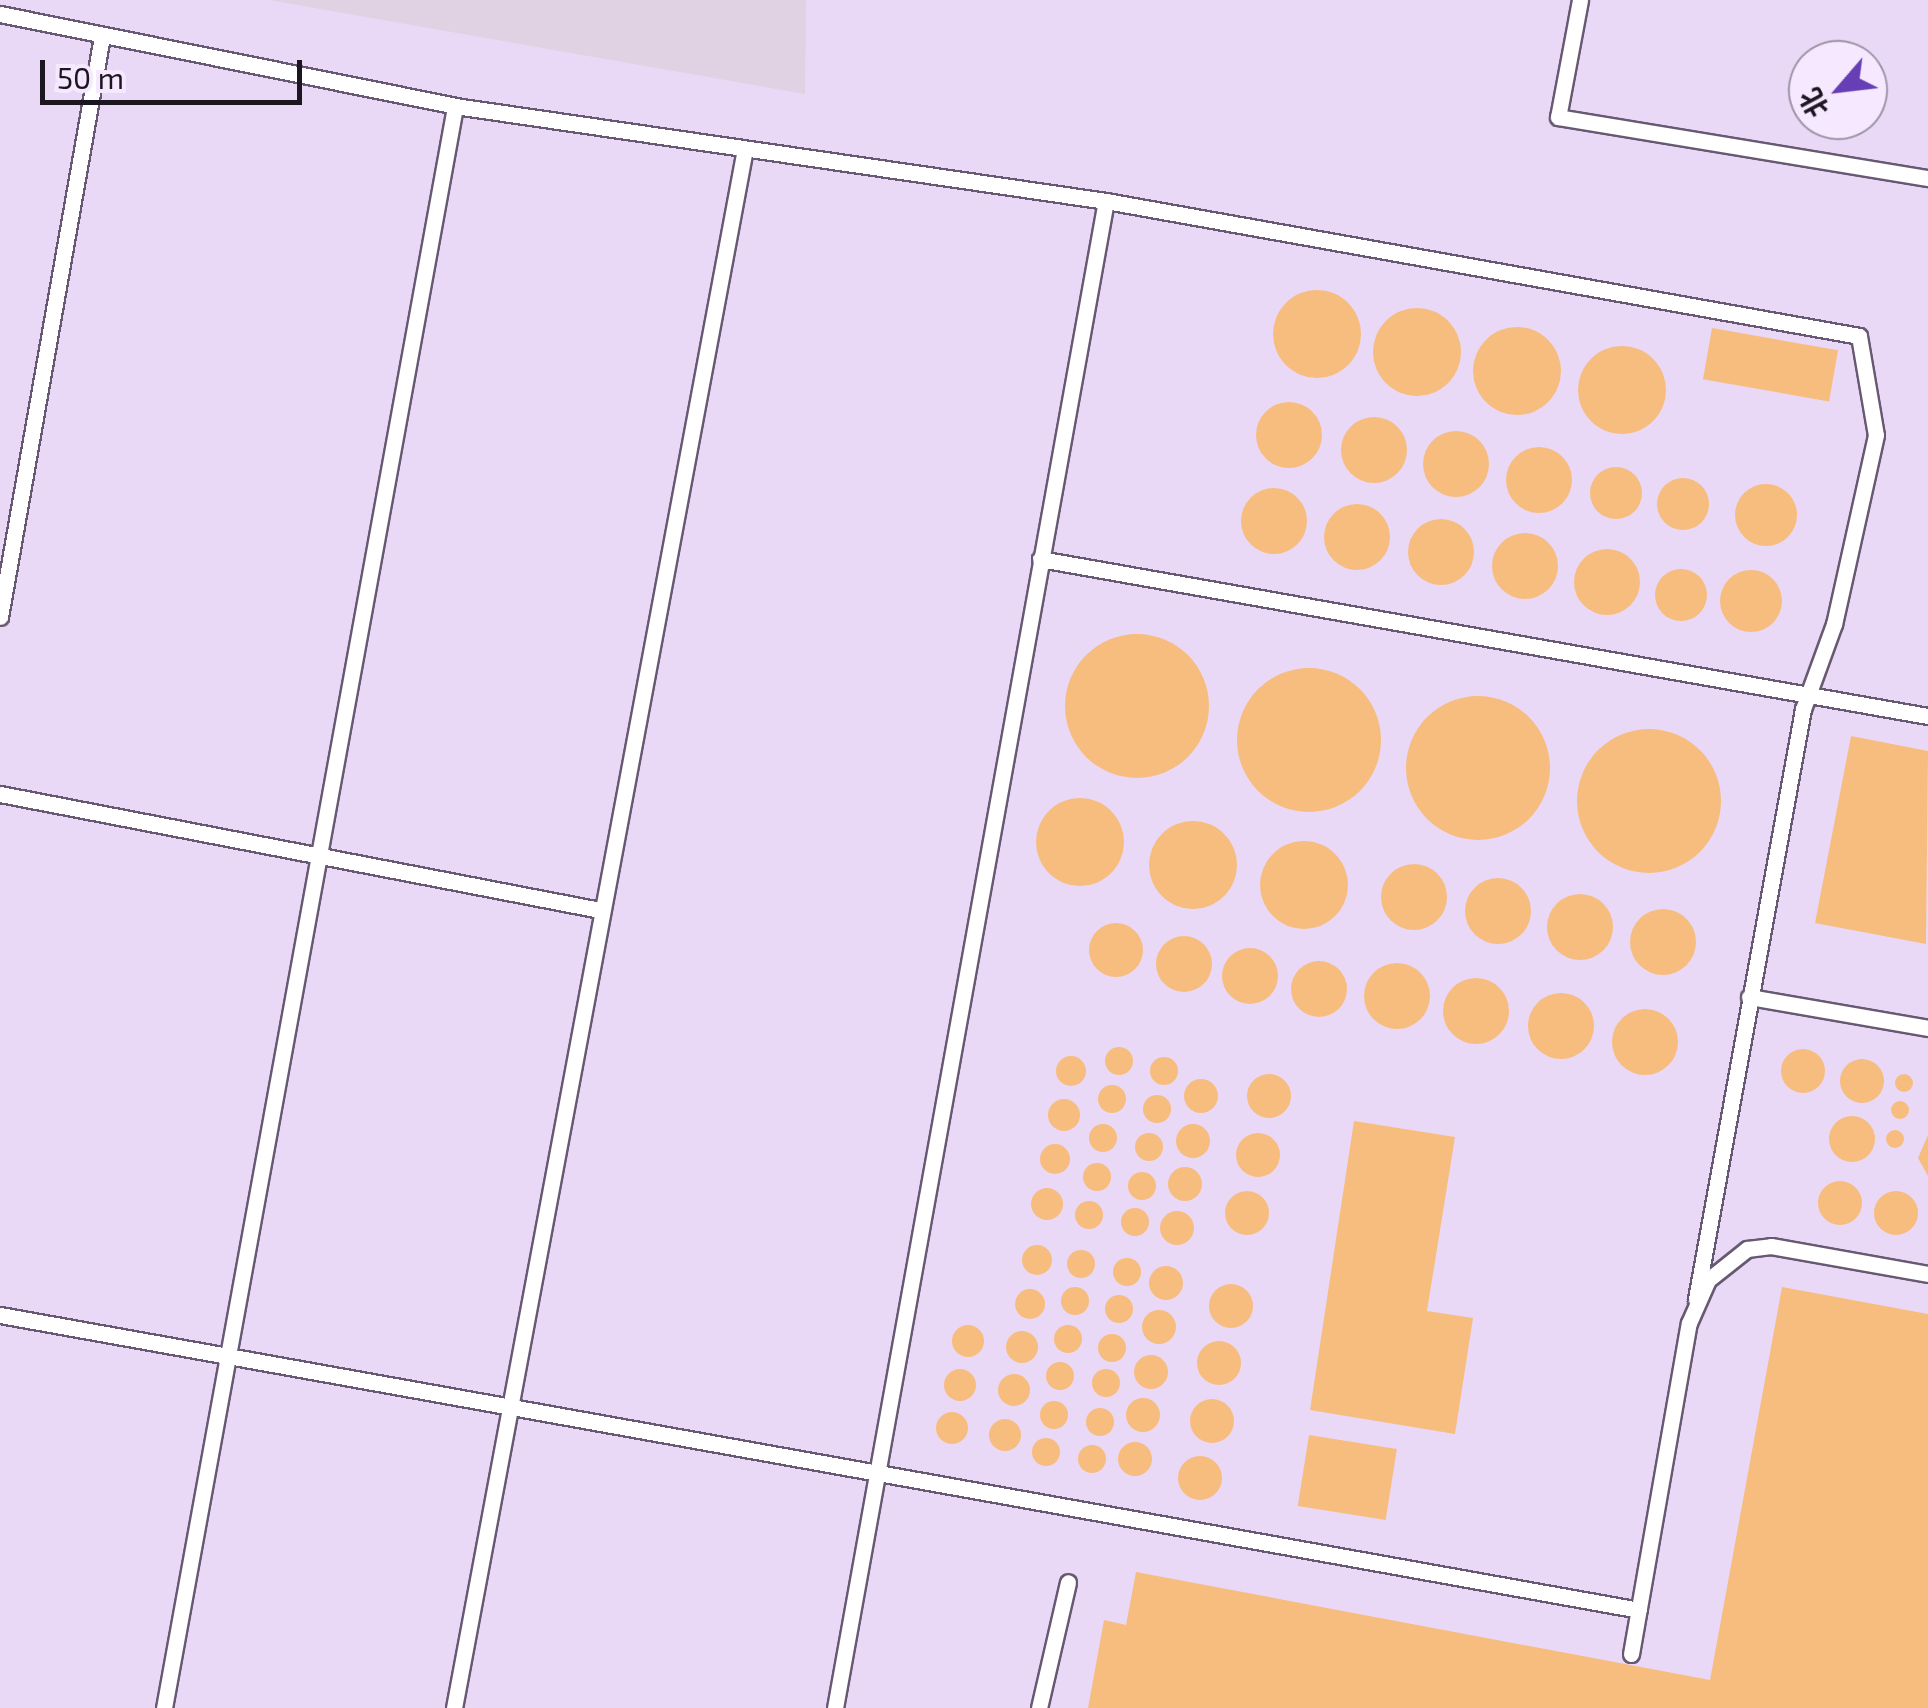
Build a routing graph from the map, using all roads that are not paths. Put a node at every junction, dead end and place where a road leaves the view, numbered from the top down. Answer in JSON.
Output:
{"nodes":[{"id":1,"x":1580,"y":0,"type":"edge"},
{"id":2,"x":0,"y":14,"type":"edge"},
{"id":3,"x":102,"y":36,"type":"junction"},
{"id":4,"x":456,"y":106,"type":"junction"},
{"id":5,"x":744,"y":154,"type":"junction"},
{"id":6,"x":1928,"y":178,"type":"edge"},
{"id":7,"x":1106,"y":201,"type":"junction"},
{"id":8,"x":1040,"y":558,"type":"junction"},
{"id":9,"x":0,"y":617,"type":"edge"},
{"id":10,"x":1810,"y":692,"type":"junction"},
{"id":11,"x":1928,"y":716,"type":"edge"},
{"id":12,"x":0,"y":794,"type":"edge"},
{"id":13,"x":319,"y":857,"type":"junction"},
{"id":14,"x":600,"y":910,"type":"junction"},
{"id":15,"x":1748,"y":997,"type":"junction"},
{"id":16,"x":1928,"y":1028,"type":"edge"},
{"id":17,"x":1928,"y":1274,"type":"edge"},
{"id":18,"x":1696,"y":1299,"type":"junction"},
{"id":19,"x":0,"y":1314,"type":"edge"},
{"id":20,"x":228,"y":1358,"type":"junction"},
{"id":21,"x":506,"y":1411,"type":"junction"},
{"id":22,"x":877,"y":1470,"type":"junction"},
{"id":23,"x":1068,"y":1582,"type":"dead end"},
{"id":24,"x":1638,"y":1610,"type":"junction"},
{"id":25,"x":1631,"y":1654,"type":"dead end"},
{"id":26,"x":164,"y":1708,"type":"edge"},
{"id":27,"x":454,"y":1708,"type":"edge"},
{"id":28,"x":835,"y":1708,"type":"edge"},
{"id":29,"x":1039,"y":1708,"type":"edge"}],
"edges":[{"from":1,"to":6,"type":"lane"},
{"from":2,"to":3,"type":"lane"},
{"from":3,"to":4,"type":"lane"},
{"from":3,"to":9,"type":"lane"},
{"from":4,"to":5,"type":"lane"},
{"from":4,"to":13,"type":"lane"},
{"from":5,"to":7,"type":"lane"},
{"from":5,"to":14,"type":"lane"},
{"from":7,"to":8,"type":"lane"},
{"from":7,"to":10,"type":"lane"},
{"from":8,"to":10,"type":"lane"},
{"from":8,"to":22,"type":"lane"},
{"from":10,"to":11,"type":"lane"},
{"from":10,"to":15,"type":"lane"},
{"from":12,"to":13,"type":"lane"},
{"from":13,"to":14,"type":"lane"},
{"from":13,"to":20,"type":"lane"},
{"from":14,"to":21,"type":"lane"},
{"from":15,"to":16,"type":"lane"},
{"from":15,"to":18,"type":"lane"},
{"from":17,"to":18,"type":"lane"},
{"from":18,"to":24,"type":"lane"},
{"from":19,"to":20,"type":"lane"},
{"from":20,"to":21,"type":"lane"},
{"from":20,"to":26,"type":"lane"},
{"from":21,"to":22,"type":"lane"},
{"from":21,"to":27,"type":"lane"},
{"from":22,"to":24,"type":"lane"},
{"from":22,"to":28,"type":"lane"},
{"from":23,"to":29,"type":"lane"},
{"from":24,"to":25,"type":"lane"}]}
